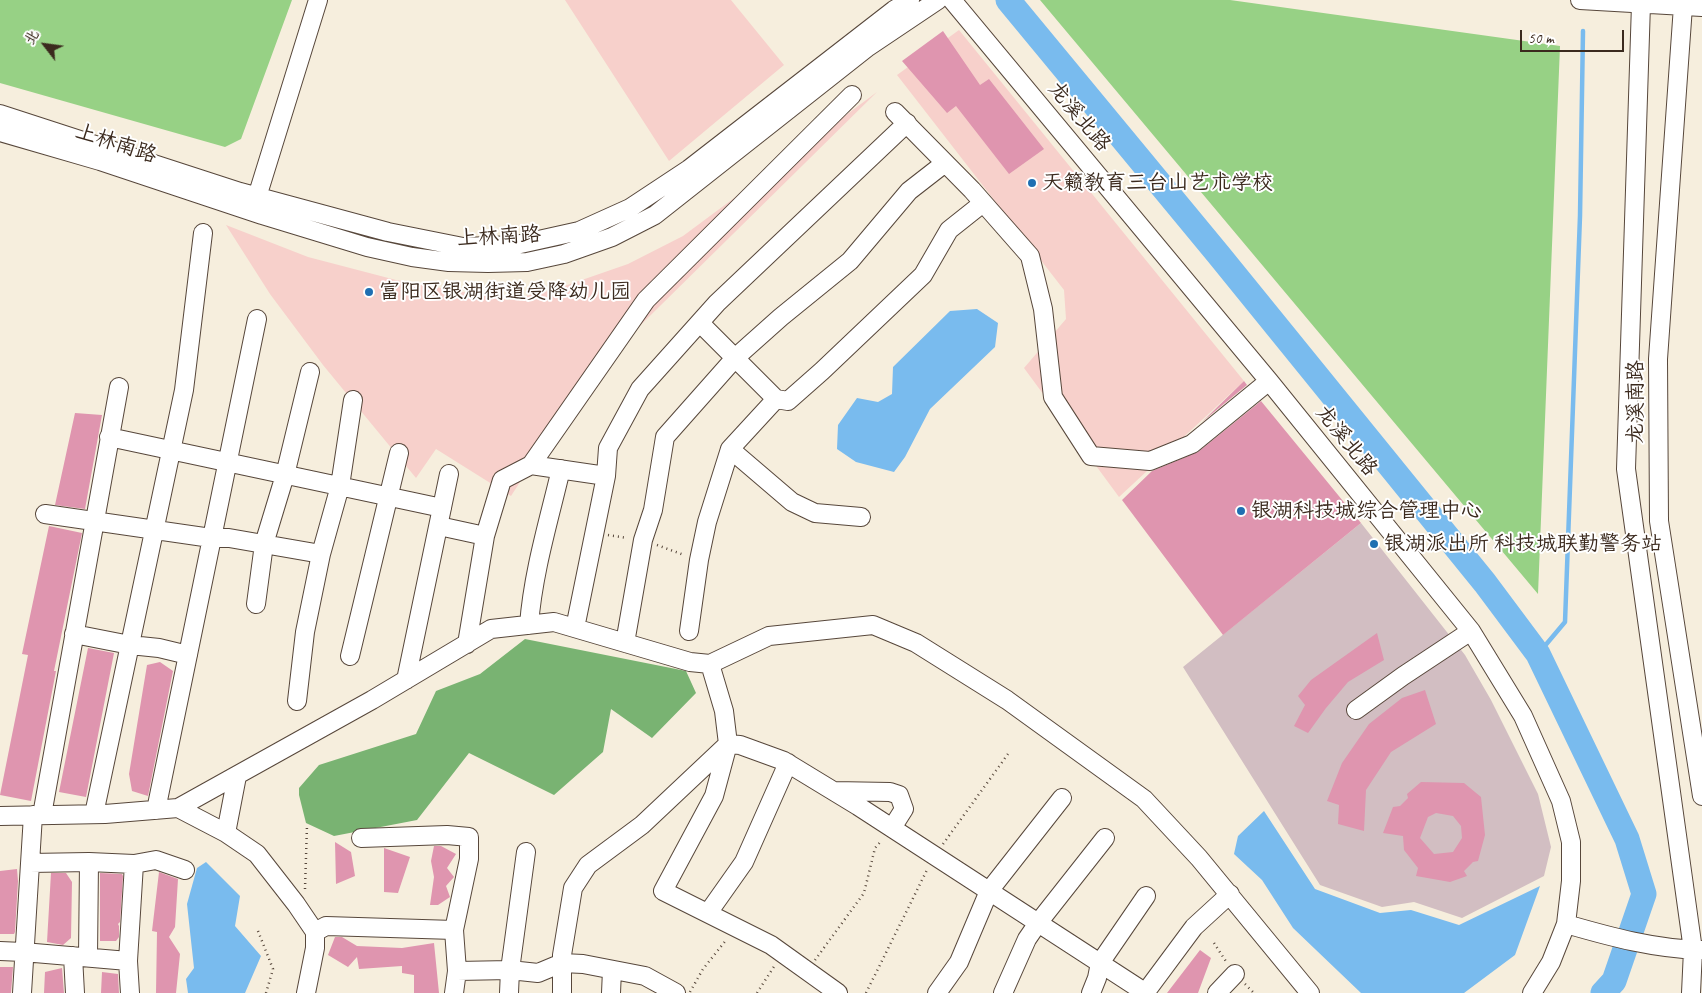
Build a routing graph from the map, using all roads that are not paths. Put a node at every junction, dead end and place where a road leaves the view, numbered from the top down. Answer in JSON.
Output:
{"nodes":[{"id":1,"x":318,"y":0,"type":"edge"},
{"id":2,"x":910,"y":0,"type":"edge"},
{"id":3,"x":938,"y":0,"type":"edge"},
{"id":4,"x":952,"y":0,"type":"edge"},
{"id":5,"x":1580,"y":0,"type":"edge"},
{"id":6,"x":1642,"y":2,"type":"edge"},
{"id":7,"x":1683,"y":6,"type":"junction"},
{"id":8,"x":1702,"y":7,"type":"edge"},
{"id":9,"x":852,"y":95,"type":"dead end"},
{"id":10,"x":0,"y":114,"type":"edge"},
{"id":11,"x":0,"y":132,"type":"edge"},
{"id":12,"x":945,"y":163,"type":"junction"},
{"id":13,"x":257,"y":197,"type":"junction"},
{"id":14,"x":982,"y":202,"type":"junction"},
{"id":15,"x":203,"y":233,"type":"dead end"},
{"id":16,"x":257,"y":319,"type":"dead end"},
{"id":17,"x":700,"y":322,"type":"junction"},
{"id":18,"x":735,"y":358,"type":"junction"},
{"id":19,"x":310,"y":372,"type":"dead end"},
{"id":20,"x":1269,"y":382,"type":"junction"},
{"id":21,"x":119,"y":386,"type":"dead end"},
{"id":22,"x":776,"y":399,"type":"junction"},
{"id":23,"x":353,"y":400,"type":"dead end"},
{"id":24,"x":109,"y":437,"type":"junction"},
{"id":25,"x":730,"y":449,"type":"junction"},
{"id":26,"x":172,"y":451,"type":"junction"},
{"id":27,"x":399,"y":453,"type":"dead end"},
{"id":28,"x":227,"y":462,"type":"junction"},
{"id":29,"x":531,"y":465,"type":"junction"},
{"id":30,"x":561,"y":469,"type":"junction"},
{"id":31,"x":285,"y":474,"type":"junction"},
{"id":32,"x":449,"y":474,"type":"dead end"},
{"id":33,"x":606,"y":476,"type":"junction"},
{"id":34,"x":340,"y":486,"type":"junction"},
{"id":35,"x":389,"y":497,"type":"junction"},
{"id":36,"x":442,"y":508,"type":"junction"},
{"id":37,"x":45,"y":514,"type":"dead end"},
{"id":38,"x":861,"y":517,"type":"dead end"},
{"id":39,"x":94,"y":521,"type":"junction"},
{"id":40,"x":439,"y":526,"type":"junction"},
{"id":41,"x":155,"y":530,"type":"junction"},
{"id":42,"x":485,"y":536,"type":"junction"},
{"id":43,"x":212,"y":538,"type":"junction"},
{"id":44,"x":264,"y":544,"type":"junction"},
{"id":45,"x":321,"y":554,"type":"junction"},
{"id":46,"x":256,"y":604,"type":"dead end"},
{"id":47,"x":529,"y":625,"type":"junction"},
{"id":48,"x":575,"y":628,"type":"junction"},
{"id":49,"x":1471,"y":630,"type":"junction"},
{"id":50,"x":689,"y":631,"type":"dead end"},
{"id":51,"x":74,"y":634,"type":"junction"},
{"id":52,"x":625,"y":643,"type":"junction"},
{"id":53,"x":467,"y":644,"type":"junction"},
{"id":54,"x":130,"y":645,"type":"junction"},
{"id":55,"x":188,"y":655,"type":"junction"},
{"id":56,"x":350,"y":656,"type":"dead end"},
{"id":57,"x":710,"y":664,"type":"junction"},
{"id":58,"x":406,"y":680,"type":"junction"},
{"id":59,"x":296,"y":701,"type":"dead end"},
{"id":60,"x":1356,"y":710,"type":"dead end"},
{"id":61,"x":728,"y":744,"type":"junction"},
{"id":62,"x":788,"y":763,"type":"junction"},
{"id":63,"x":237,"y":776,"type":"junction"},
{"id":64,"x":832,"y":790,"type":"junction"},
{"id":65,"x":1702,"y":796,"type":"edge"},
{"id":66,"x":1062,"y":798,"type":"dead end"},
{"id":67,"x":178,"y":808,"type":"junction"},
{"id":68,"x":156,"y":810,"type":"junction"},
{"id":69,"x":94,"y":814,"type":"junction"},
{"id":70,"x":37,"y":815,"type":"junction"},
{"id":71,"x":0,"y":816,"type":"edge"},
{"id":72,"x":892,"y":828,"type":"junction"},
{"id":73,"x":226,"y":833,"type":"junction"},
{"id":74,"x":361,"y":838,"type":"dead end"},
{"id":75,"x":1105,"y":838,"type":"dead end"},
{"id":76,"x":526,"y":852,"type":"dead end"},
{"id":77,"x":89,"y":862,"type":"junction"},
{"id":78,"x":30,"y":863,"type":"junction"},
{"id":79,"x":134,"y":864,"type":"junction"},
{"id":80,"x":185,"y":870,"type":"dead end"},
{"id":81,"x":989,"y":891,"type":"junction"},
{"id":82,"x":1230,"y":894,"type":"junction"},
{"id":83,"x":1146,"y":896,"type":"dead end"},
{"id":84,"x":708,"y":913,"type":"junction"},
{"id":85,"x":1038,"y":923,"type":"junction"},
{"id":86,"x":1566,"y":924,"type":"junction"},
{"id":87,"x":454,"y":930,"type":"junction"},
{"id":88,"x":315,"y":932,"type":"junction"},
{"id":89,"x":1697,"y":950,"type":"edge"},
{"id":90,"x":0,"y":951,"type":"edge"},
{"id":91,"x":23,"y":952,"type":"junction"},
{"id":92,"x":80,"y":957,"type":"junction"},
{"id":93,"x":128,"y":961,"type":"junction"},
{"id":94,"x":562,"y":963,"type":"junction"},
{"id":95,"x":1100,"y":963,"type":"junction"},
{"id":96,"x":510,"y":970,"type":"junction"},
{"id":97,"x":612,"y":970,"type":"junction"},
{"id":98,"x":457,"y":971,"type":"junction"},
{"id":99,"x":1235,"y":974,"type":"dead end"},
{"id":100,"x":670,"y":992,"type":"edge"},
{"id":101,"x":22,"y":993,"type":"edge"},
{"id":102,"x":75,"y":993,"type":"edge"},
{"id":103,"x":130,"y":993,"type":"edge"},
{"id":104,"x":306,"y":993,"type":"edge"},
{"id":105,"x":454,"y":993,"type":"edge"},
{"id":106,"x":508,"y":993,"type":"edge"},
{"id":107,"x":562,"y":993,"type":"edge"},
{"id":108,"x":612,"y":993,"type":"edge"},
{"id":109,"x":838,"y":993,"type":"edge"},
{"id":110,"x":937,"y":993,"type":"edge"},
{"id":111,"x":1003,"y":993,"type":"edge"},
{"id":112,"x":1090,"y":993,"type":"edge"},
{"id":113,"x":1145,"y":993,"type":"edge"},
{"id":114,"x":1217,"y":993,"type":"edge"},
{"id":115,"x":1310,"y":993,"type":"edge"},
{"id":116,"x":1532,"y":993,"type":"edge"},
{"id":117,"x":1691,"y":993,"type":"edge"}],
"edges":[{"from":1,"to":13,"type":"street"},
{"from":2,"to":13,"type":"street","name":"上林南路"},
{"from":3,"to":11,"type":"street","name":"上林南路"},
{"from":4,"to":20,"type":"street","name":"龙溪北路"},
{"from":5,"to":6,"type":"street"},
{"from":6,"to":7,"type":"street"},
{"from":6,"to":89,"type":"street"},
{"from":7,"to":8,"type":"street"},
{"from":7,"to":65,"type":"street","name":"龙溪南路"},
{"from":9,"to":29,"type":"street"},
{"from":10,"to":13,"type":"street","name":"上林南路"},
{"from":12,"to":14,"type":"street"},
{"from":12,"to":17,"type":"street"},
{"from":12,"to":18,"type":"street"},
{"from":14,"to":20,"type":"street"},
{"from":14,"to":22,"type":"street"},
{"from":15,"to":26,"type":"street"},
{"from":16,"to":28,"type":"street"},
{"from":17,"to":18,"type":"street"},
{"from":17,"to":33,"type":"street"},
{"from":18,"to":22,"type":"street"},
{"from":18,"to":52,"type":"street"},
{"from":19,"to":31,"type":"street"},
{"from":20,"to":49,"type":"street","name":"龙溪北路"},
{"from":21,"to":24,"type":"street"},
{"from":22,"to":25,"type":"street"},
{"from":23,"to":34,"type":"street"},
{"from":24,"to":26,"type":"street"},
{"from":24,"to":39,"type":"street"},
{"from":25,"to":38,"type":"street"},
{"from":25,"to":50,"type":"street"},
{"from":26,"to":28,"type":"street"},
{"from":26,"to":41,"type":"street"},
{"from":27,"to":35,"type":"street"},
{"from":28,"to":31,"type":"street"},
{"from":28,"to":43,"type":"street"},
{"from":29,"to":30,"type":"street"},
{"from":29,"to":42,"type":"street"},
{"from":30,"to":33,"type":"street"},
{"from":30,"to":47,"type":"street"},
{"from":31,"to":34,"type":"street"},
{"from":31,"to":44,"type":"street"},
{"from":32,"to":36,"type":"street"},
{"from":33,"to":48,"type":"street"},
{"from":34,"to":35,"type":"street"},
{"from":34,"to":45,"type":"street"},
{"from":35,"to":36,"type":"street"},
{"from":35,"to":56,"type":"street"},
{"from":36,"to":40,"type":"street"},
{"from":37,"to":39,"type":"street"},
{"from":39,"to":41,"type":"street"},
{"from":39,"to":51,"type":"street"},
{"from":40,"to":42,"type":"street"},
{"from":40,"to":58,"type":"street"},
{"from":41,"to":43,"type":"street"},
{"from":41,"to":54,"type":"street"},
{"from":42,"to":53,"type":"street"},
{"from":43,"to":44,"type":"street"},
{"from":43,"to":55,"type":"street"},
{"from":44,"to":45,"type":"street"},
{"from":44,"to":46,"type":"street"},
{"from":45,"to":59,"type":"street"},
{"from":47,"to":48,"type":"street"},
{"from":47,"to":53,"type":"street"},
{"from":48,"to":52,"type":"street"},
{"from":49,"to":60,"type":"street"},
{"from":49,"to":86,"type":"street","name":"龙溪北路"},
{"from":51,"to":54,"type":"street"},
{"from":51,"to":70,"type":"street"},
{"from":52,"to":57,"type":"street"},
{"from":53,"to":58,"type":"street"},
{"from":54,"to":55,"type":"street"},
{"from":54,"to":69,"type":"street"},
{"from":55,"to":68,"type":"street"},
{"from":57,"to":61,"type":"street"},
{"from":57,"to":82,"type":"street"},
{"from":58,"to":63,"type":"street"},
{"from":61,"to":62,"type":"street"},
{"from":61,"to":84,"type":"street"},
{"from":61,"to":94,"type":"street"},
{"from":62,"to":64,"type":"street"},
{"from":62,"to":84,"type":"street"},
{"from":63,"to":67,"type":"street"},
{"from":63,"to":73,"type":"street"},
{"from":64,"to":72,"type":"street"},
{"from":64,"to":72,"type":"street"},
{"from":66,"to":81,"type":"street"},
{"from":67,"to":68,"type":"street"},
{"from":67,"to":73,"type":"street"},
{"from":68,"to":69,"type":"street"},
{"from":69,"to":70,"type":"street"},
{"from":70,"to":71,"type":"street"},
{"from":70,"to":78,"type":"street"},
{"from":72,"to":81,"type":"street"},
{"from":73,"to":88,"type":"street"},
{"from":74,"to":87,"type":"street"},
{"from":75,"to":85,"type":"street"},
{"from":76,"to":96,"type":"street"},
{"from":77,"to":78,"type":"street"},
{"from":77,"to":79,"type":"street"},
{"from":77,"to":92,"type":"street"},
{"from":78,"to":91,"type":"street"},
{"from":79,"to":80,"type":"street"},
{"from":79,"to":93,"type":"street"},
{"from":81,"to":85,"type":"street"},
{"from":81,"to":110,"type":"street"},
{"from":82,"to":113,"type":"street"},
{"from":82,"to":115,"type":"street"},
{"from":83,"to":95,"type":"street"},
{"from":84,"to":109,"type":"street"},
{"from":85,"to":95,"type":"street"},
{"from":85,"to":111,"type":"street"},
{"from":86,"to":89,"type":"street"},
{"from":86,"to":116,"type":"street","name":"龙溪北路"},
{"from":87,"to":88,"type":"street"},
{"from":87,"to":98,"type":"street"},
{"from":88,"to":104,"type":"street"},
{"from":89,"to":117,"type":"street"},
{"from":90,"to":91,"type":"street"},
{"from":91,"to":92,"type":"street"},
{"from":91,"to":101,"type":"street"},
{"from":92,"to":93,"type":"street"},
{"from":92,"to":102,"type":"street"},
{"from":93,"to":103,"type":"street"},
{"from":94,"to":96,"type":"street"},
{"from":94,"to":97,"type":"street"},
{"from":94,"to":107,"type":"street"},
{"from":95,"to":112,"type":"street"},
{"from":95,"to":113,"type":"street"},
{"from":96,"to":98,"type":"street"},
{"from":96,"to":106,"type":"street"},
{"from":97,"to":100,"type":"street"},
{"from":97,"to":108,"type":"street"},
{"from":98,"to":105,"type":"street"},
{"from":99,"to":114,"type":"street"}]}
